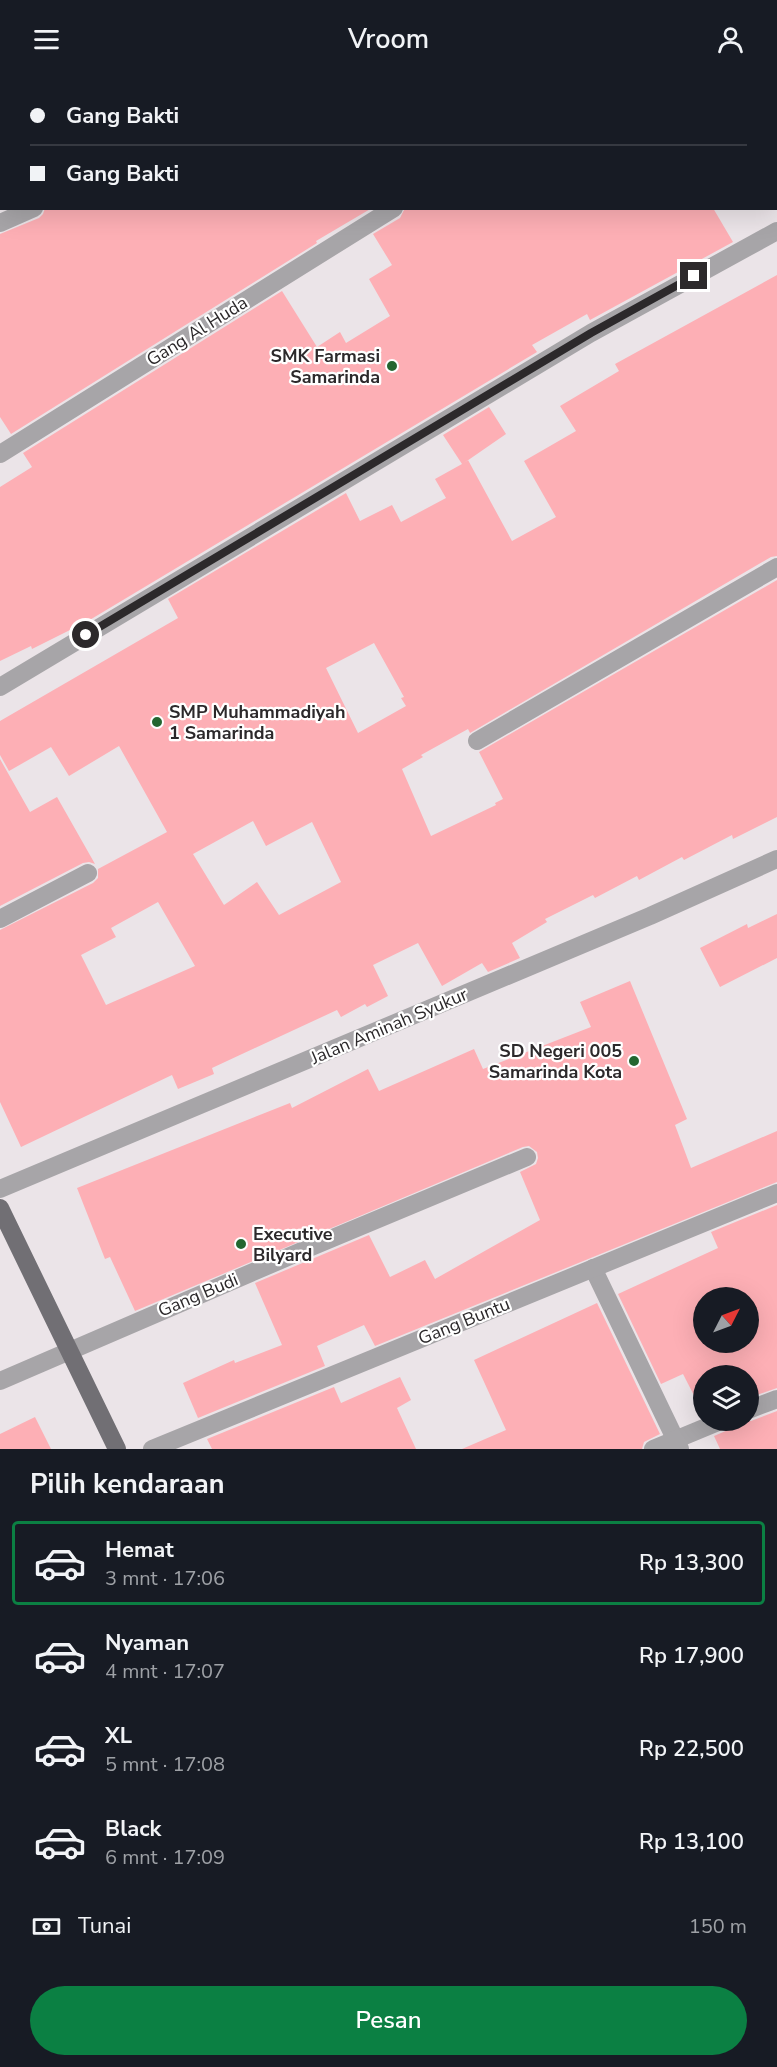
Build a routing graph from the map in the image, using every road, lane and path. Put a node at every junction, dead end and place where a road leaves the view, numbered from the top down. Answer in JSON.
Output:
{"nodes":[{"id":1,"x":29,"y":210,"type":"edge"},
{"id":2,"x":391,"y":210,"type":"edge"},
{"id":3,"x":0,"y":223,"type":"edge"},
{"id":4,"x":777,"y":231,"type":"edge"},
{"id":5,"x":0,"y":454,"type":"edge"},
{"id":6,"x":777,"y":567,"type":"edge"},
{"id":7,"x":0,"y":687,"type":"edge"},
{"id":8,"x":477,"y":741,"type":"dead end"},
{"id":9,"x":777,"y":859,"type":"edge"},
{"id":10,"x":88,"y":873,"type":"dead end"},
{"id":11,"x":0,"y":919,"type":"edge"},
{"id":12,"x":527,"y":1157,"type":"dead end"},
{"id":13,"x":0,"y":1189,"type":"edge"},
{"id":14,"x":777,"y":1193,"type":"edge"},
{"id":15,"x":2,"y":1215,"type":"edge"},
{"id":16,"x":593,"y":1268,"type":"junction"},
{"id":17,"x":68,"y":1351,"type":"junction"},
{"id":18,"x":0,"y":1381,"type":"edge"},
{"id":19,"x":777,"y":1399,"type":"edge"},
{"id":20,"x":759,"y":1406,"type":"edge"},
{"id":21,"x":702,"y":1431,"type":"edge"},
{"id":22,"x":678,"y":1444,"type":"edge"},
{"id":23,"x":117,"y":1449,"type":"edge"},
{"id":24,"x":152,"y":1449,"type":"edge"},
{"id":25,"x":653,"y":1449,"type":"edge"}],
"edges":[{"from":1,"to":3,"type":"street"},
{"from":2,"to":5,"type":"street","name":"Gang Al Huda"},
{"from":4,"to":7,"type":"street"},
{"from":6,"to":8,"type":"street"},
{"from":9,"to":13,"type":"street","name":"Jalan Aminah Syukur"},
{"from":10,"to":11,"type":"street"},
{"from":12,"to":17,"type":"street","name":"Gang Budi"},
{"from":14,"to":16,"type":"street","name":"Gang Buntu"},
{"from":15,"to":17,"type":"main road"},
{"from":16,"to":22,"type":"street"},
{"from":16,"to":24,"type":"street","name":"Gang Buntu"},
{"from":17,"to":18,"type":"street","name":"Gang Budi"},
{"from":17,"to":23,"type":"main road"},
{"from":19,"to":20,"type":"street"},
{"from":21,"to":22,"type":"street"},
{"from":22,"to":25,"type":"street"}]}
